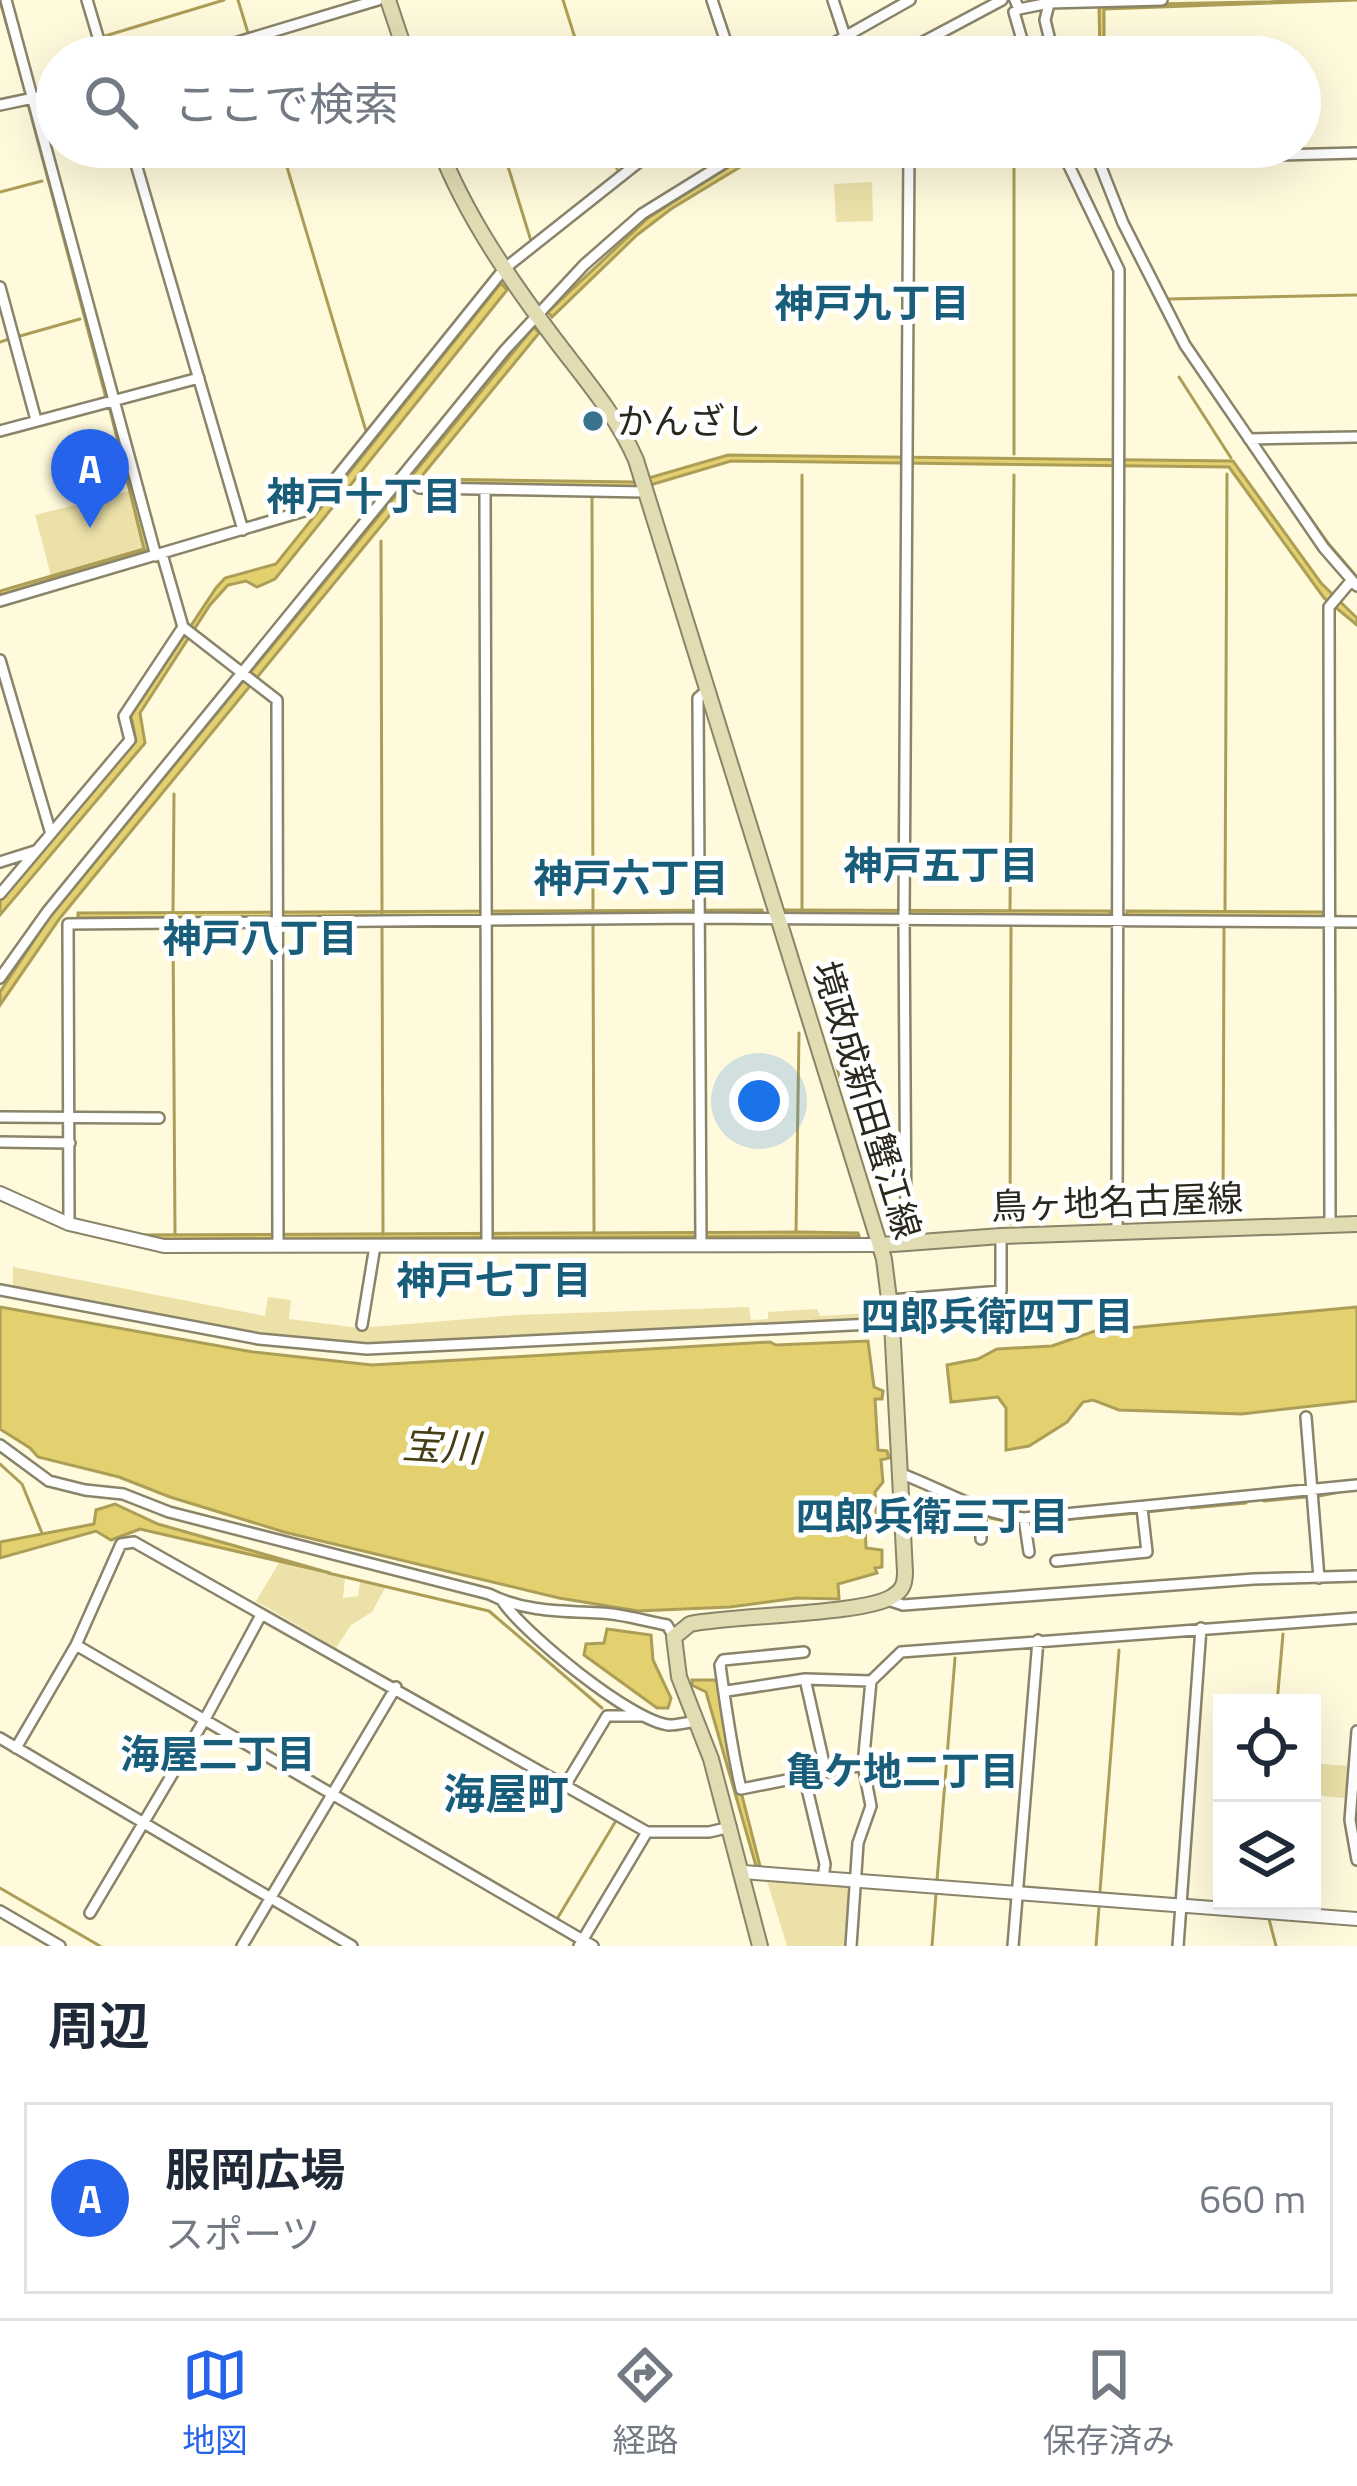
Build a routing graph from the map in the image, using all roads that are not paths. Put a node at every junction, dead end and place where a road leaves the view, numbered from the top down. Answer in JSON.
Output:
{"nodes":[{"id":1,"x":7,"y":0,"type":"edge"},
{"id":2,"x":87,"y":0,"type":"edge"},
{"id":3,"x":378,"y":0,"type":"edge"},
{"id":4,"x":388,"y":0,"type":"edge"},
{"id":5,"x":712,"y":0,"type":"edge"},
{"id":6,"x":833,"y":0,"type":"edge"},
{"id":7,"x":910,"y":0,"type":"edge"},
{"id":8,"x":1002,"y":0,"type":"edge"},
{"id":9,"x":1162,"y":0,"type":"edge"},
{"id":10,"x":1106,"y":1,"type":"edge"},
{"id":11,"x":1050,"y":2,"type":"edge"},
{"id":12,"x":1018,"y":5,"type":"edge"},
{"id":13,"x":98,"y":36,"type":"edge"},
{"id":14,"x":258,"y":36,"type":"edge"},
{"id":15,"x":400,"y":36,"type":"edge"},
{"id":16,"x":724,"y":36,"type":"edge"},
{"id":17,"x":845,"y":36,"type":"joint"},
{"id":18,"x":937,"y":36,"type":"edge"},
{"id":19,"x":1021,"y":36,"type":"edge"},
{"id":20,"x":1049,"y":36,"type":"edge"},
{"id":21,"x":33,"y":96,"type":"junction"},
{"id":22,"x":36,"y":96,"type":"edge"},
{"id":23,"x":0,"y":105,"type":"edge"},
{"id":24,"x":36,"y":107,"type":"edge"},
{"id":25,"x":1357,"y":153,"type":"edge"},
{"id":26,"x":1321,"y":154,"type":"edge"},
{"id":27,"x":52,"y":168,"type":"edge"},
{"id":28,"x":137,"y":168,"type":"edge"},
{"id":29,"x":449,"y":168,"type":"edge"},
{"id":30,"x":631,"y":168,"type":"edge"},
{"id":31,"x":716,"y":168,"type":"edge"},
{"id":32,"x":909,"y":168,"type":"edge"},
{"id":33,"x":1070,"y":168,"type":"edge"},
{"id":34,"x":1101,"y":168,"type":"edge"},
{"id":35,"x":1140,"y":257,"type":"junction"},
{"id":36,"x":504,"y":269,"type":"junction"},
{"id":37,"x":1119,"y":270,"type":"junction"},
{"id":38,"x":0,"y":287,"type":"edge"},
{"id":39,"x":538,"y":317,"type":"junction"},
{"id":40,"x":199,"y":378,"type":"junction"},
{"id":41,"x":114,"y":404,"type":"junction"},
{"id":42,"x":36,"y":420,"type":"junction"},
{"id":43,"x":0,"y":431,"type":"edge"},
{"id":44,"x":1357,"y":436,"type":"edge"},
{"id":45,"x":1249,"y":440,"type":"junction"},
{"id":46,"x":419,"y":488,"type":"dead end"},
{"id":47,"x":485,"y":491,"type":"junction"},
{"id":48,"x":646,"y":492,"type":"junction"},
{"id":49,"x":244,"y":530,"type":"junction"},
{"id":50,"x":159,"y":555,"type":"junction"},
{"id":51,"x":1354,"y":584,"type":"edge"},
{"id":52,"x":0,"y":601,"type":"edge"},
{"id":53,"x":187,"y":630,"type":"junction"},
{"id":54,"x":0,"y":660,"type":"edge"},
{"id":55,"x":245,"y":674,"type":"junction"},
{"id":56,"x":708,"y":689,"type":"junction"},
{"id":57,"x":51,"y":834,"type":"junction"},
{"id":58,"x":35,"y":851,"type":"junction"},
{"id":59,"x":0,"y":862,"type":"edge"},
{"id":60,"x":0,"y":894,"type":"edge"},
{"id":61,"x":699,"y":914,"type":"junction"},
{"id":62,"x":904,"y":915,"type":"junction"},
{"id":63,"x":486,"y":916,"type":"junction"},
{"id":64,"x":277,"y":918,"type":"junction"},
{"id":65,"x":781,"y":921,"type":"junction"},
{"id":66,"x":1118,"y":921,"type":"junction"},
{"id":67,"x":1330,"y":922,"type":"junction"},
{"id":68,"x":1357,"y":922,"type":"edge"},
{"id":69,"x":0,"y":978,"type":"edge"},
{"id":70,"x":1,"y":1117,"type":"edge"},
{"id":71,"x":159,"y":1118,"type":"dead end"},
{"id":72,"x":70,"y":1119,"type":"junction"},
{"id":73,"x":0,"y":1142,"type":"edge"},
{"id":74,"x":70,"y":1144,"type":"junction"},
{"id":75,"x":0,"y":1193,"type":"edge"},
{"id":76,"x":69,"y":1224,"type":"junction"},
{"id":77,"x":1330,"y":1224,"type":"junction"},
{"id":78,"x":1357,"y":1224,"type":"edge"},
{"id":79,"x":1117,"y":1232,"type":"junction"},
{"id":80,"x":1000,"y":1236,"type":"junction"},
{"id":81,"x":487,"y":1239,"type":"junction"},
{"id":82,"x":701,"y":1239,"type":"junction"},
{"id":83,"x":278,"y":1240,"type":"junction"},
{"id":84,"x":906,"y":1241,"type":"junction"},
{"id":85,"x":880,"y":1245,"type":"junction"},
{"id":86,"x":375,"y":1246,"type":"junction"},
{"id":87,"x":0,"y":1289,"type":"edge"},
{"id":88,"x":890,"y":1300,"type":"junction"},
{"id":89,"x":892,"y":1323,"type":"junction"},
{"id":90,"x":362,"y":1325,"type":"dead end"},
{"id":91,"x":1306,"y":1417,"type":"dead end"},
{"id":92,"x":0,"y":1444,"type":"edge"},
{"id":93,"x":899,"y":1472,"type":"junction"},
{"id":94,"x":1357,"y":1485,"type":"edge"},
{"id":95,"x":1312,"y":1490,"type":"junction"},
{"id":96,"x":1142,"y":1508,"type":"junction"},
{"id":97,"x":981,"y":1510,"type":"junction"},
{"id":98,"x":1024,"y":1518,"type":"junction"},
{"id":99,"x":981,"y":1538,"type":"dead end"},
{"id":100,"x":1029,"y":1552,"type":"dead end"},
{"id":101,"x":1056,"y":1561,"type":"dead end"},
{"id":102,"x":1357,"y":1576,"type":"edge"},
{"id":103,"x":1319,"y":1578,"type":"junction"},
{"id":104,"x":888,"y":1600,"type":"junction"},
{"id":105,"x":503,"y":1601,"type":"junction"},
{"id":106,"x":262,"y":1615,"type":"junction"},
{"id":107,"x":1357,"y":1618,"type":"edge"},
{"id":108,"x":1201,"y":1631,"type":"junction"},
{"id":109,"x":674,"y":1637,"type":"junction"},
{"id":110,"x":1038,"y":1643,"type":"junction"},
{"id":111,"x":76,"y":1645,"type":"junction"},
{"id":112,"x":804,"y":1652,"type":"dead end"},
{"id":113,"x":806,"y":1679,"type":"junction"},
{"id":114,"x":871,"y":1681,"type":"junction"},
{"id":115,"x":396,"y":1687,"type":"junction"},
{"id":116,"x":727,"y":1691,"type":"junction"},
{"id":117,"x":644,"y":1716,"type":"junction"},
{"id":118,"x":205,"y":1719,"type":"junction"},
{"id":119,"x":698,"y":1721,"type":"junction"},
{"id":120,"x":1357,"y":1732,"type":"edge"},
{"id":121,"x":0,"y":1738,"type":"edge"},
{"id":122,"x":16,"y":1748,"type":"junction"},
{"id":123,"x":863,"y":1765,"type":"junction"},
{"id":124,"x":826,"y":1772,"type":"junction"},
{"id":125,"x":804,"y":1776,"type":"junction"},
{"id":126,"x":566,"y":1784,"type":"junction"},
{"id":127,"x":333,"y":1793,"type":"junction"},
{"id":128,"x":143,"y":1822,"type":"junction"},
{"id":129,"x":731,"y":1827,"type":"junction"},
{"id":130,"x":647,"y":1832,"type":"junction"},
{"id":131,"x":1357,"y":1860,"type":"edge"},
{"id":132,"x":743,"y":1872,"type":"junction"},
{"id":133,"x":823,"y":1877,"type":"junction"},
{"id":134,"x":855,"y":1880,"type":"junction"},
{"id":135,"x":1017,"y":1893,"type":"junction"},
{"id":136,"x":271,"y":1898,"type":"junction"},
{"id":137,"x":1181,"y":1906,"type":"junction"},
{"id":138,"x":0,"y":1911,"type":"edge"},
{"id":139,"x":90,"y":1912,"type":"dead end"},
{"id":140,"x":1357,"y":1918,"type":"edge"},
{"id":141,"x":585,"y":1944,"type":"edge"},
{"id":142,"x":60,"y":1946,"type":"edge"},
{"id":143,"x":242,"y":1946,"type":"edge"},
{"id":144,"x":352,"y":1946,"type":"edge"},
{"id":145,"x":760,"y":1946,"type":"edge"},
{"id":146,"x":851,"y":1946,"type":"edge"},
{"id":147,"x":1013,"y":1946,"type":"edge"},
{"id":148,"x":1178,"y":1946,"type":"edge"}],
"edges":[{"from":1,"to":21,"type":"street"},
{"from":2,"to":13,"type":"street"},
{"from":3,"to":14,"type":"street"},
{"from":4,"to":15,"type":"main road"},
{"from":5,"to":16,"type":"street"},
{"from":6,"to":17,"type":"street"},
{"from":7,"to":17,"type":"street"},
{"from":8,"to":18,"type":"street"},
{"from":9,"to":10,"type":"street"},
{"from":10,"to":11,"type":"street"},
{"from":11,"to":12,"type":"street"},
{"from":11,"to":20,"type":"street"},
{"from":12,"to":19,"type":"street"},
{"from":21,"to":22,"type":"street"},
{"from":21,"to":23,"type":"street"},
{"from":21,"to":24,"type":"street"},
{"from":25,"to":26,"type":"street"},
{"from":27,"to":41,"type":"street"},
{"from":28,"to":40,"type":"street"},
{"from":29,"to":36,"type":"main road","name":"境政成新田蟹江線"},
{"from":30,"to":36,"type":"street"},
{"from":31,"to":39,"type":"street"},
{"from":32,"to":62,"type":"street"},
{"from":33,"to":37,"type":"street"},
{"from":34,"to":35,"type":"street"},
{"from":35,"to":37,"type":"street"},
{"from":35,"to":45,"type":"street"},
{"from":36,"to":39,"type":"main road","name":"境政成新田蟹江線"},
{"from":36,"to":49,"type":"street"},
{"from":37,"to":66,"type":"street"},
{"from":38,"to":42,"type":"street"},
{"from":39,"to":48,"type":"main road","name":"境政成新田蟹江線"},
{"from":39,"to":55,"type":"street"},
{"from":40,"to":41,"type":"street"},
{"from":40,"to":49,"type":"street"},
{"from":41,"to":42,"type":"street"},
{"from":41,"to":50,"type":"street"},
{"from":42,"to":43,"type":"street"},
{"from":44,"to":45,"type":"street"},
{"from":45,"to":51,"type":"street"},
{"from":46,"to":47,"type":"street"},
{"from":47,"to":48,"type":"street"},
{"from":47,"to":63,"type":"street"},
{"from":48,"to":56,"type":"main road","name":"境政成新田蟹江線"},
{"from":49,"to":50,"type":"street"},
{"from":50,"to":52,"type":"street"},
{"from":50,"to":53,"type":"street"},
{"from":51,"to":67,"type":"street"},
{"from":53,"to":55,"type":"street"},
{"from":53,"to":57,"type":"street"},
{"from":54,"to":57,"type":"street"},
{"from":55,"to":64,"type":"street"},
{"from":55,"to":69,"type":"street"},
{"from":56,"to":61,"type":"street"},
{"from":56,"to":65,"type":"main road","name":"境政成新田蟹江線"},
{"from":57,"to":58,"type":"street"},
{"from":58,"to":59,"type":"street"},
{"from":58,"to":60,"type":"street"},
{"from":61,"to":63,"type":"street"},
{"from":61,"to":65,"type":"street"},
{"from":61,"to":82,"type":"street"},
{"from":62,"to":65,"type":"street"},
{"from":62,"to":66,"type":"street"},
{"from":62,"to":84,"type":"street"},
{"from":63,"to":64,"type":"street"},
{"from":63,"to":81,"type":"street"},
{"from":64,"to":72,"type":"street"},
{"from":64,"to":83,"type":"street"},
{"from":65,"to":85,"type":"main road","name":"境政成新田蟹江線"},
{"from":66,"to":67,"type":"street"},
{"from":66,"to":79,"type":"street"},
{"from":67,"to":68,"type":"street"},
{"from":67,"to":77,"type":"street"},
{"from":70,"to":72,"type":"street"},
{"from":71,"to":72,"type":"street"},
{"from":72,"to":74,"type":"street"},
{"from":73,"to":74,"type":"street"},
{"from":74,"to":76,"type":"street"},
{"from":75,"to":76,"type":"street"},
{"from":76,"to":83,"type":"street"},
{"from":77,"to":78,"type":"main road","name":"鳥ヶ地名古屋線"},
{"from":77,"to":79,"type":"main road","name":"鳥ヶ地名古屋線"},
{"from":79,"to":80,"type":"main road","name":"鳥ヶ地名古屋線"},
{"from":80,"to":84,"type":"main road","name":"鳥ヶ地名古屋線"},
{"from":80,"to":88,"type":"street"},
{"from":81,"to":82,"type":"street"},
{"from":81,"to":86,"type":"street"},
{"from":82,"to":85,"type":"street"},
{"from":83,"to":86,"type":"street"},
{"from":84,"to":85,"type":"main road","name":"鳥ヶ地名古屋線"},
{"from":85,"to":88,"type":"main road","name":"境政成新田蟹江線"},
{"from":86,"to":90,"type":"street"},
{"from":87,"to":89,"type":"street"},
{"from":88,"to":89,"type":"main road","name":"境政成新田蟹江線"},
{"from":89,"to":93,"type":"main road","name":"境政成新田蟹江線"},
{"from":91,"to":95,"type":"street"},
{"from":92,"to":105,"type":"street"},
{"from":93,"to":97,"type":"street"},
{"from":93,"to":104,"type":"main road","name":"境政成新田蟹江線"},
{"from":94,"to":95,"type":"street"},
{"from":95,"to":96,"type":"street"},
{"from":95,"to":103,"type":"street"},
{"from":96,"to":98,"type":"street"},
{"from":96,"to":101,"type":"street"},
{"from":97,"to":98,"type":"street"},
{"from":97,"to":99,"type":"street"},
{"from":98,"to":100,"type":"street"},
{"from":102,"to":103,"type":"street"},
{"from":103,"to":104,"type":"street"},
{"from":104,"to":109,"type":"main road"},
{"from":105,"to":109,"type":"street"},
{"from":105,"to":117,"type":"street"},
{"from":106,"to":111,"type":"street"},
{"from":106,"to":115,"type":"street"},
{"from":106,"to":118,"type":"street"},
{"from":107,"to":108,"type":"street"},
{"from":108,"to":110,"type":"street"},
{"from":108,"to":137,"type":"street"},
{"from":109,"to":119,"type":"main road"},
{"from":110,"to":114,"type":"street"},
{"from":110,"to":135,"type":"street"},
{"from":111,"to":118,"type":"street"},
{"from":111,"to":122,"type":"street"},
{"from":112,"to":116,"type":"street"},
{"from":113,"to":114,"type":"street"},
{"from":113,"to":116,"type":"street"},
{"from":113,"to":124,"type":"street"},
{"from":114,"to":123,"type":"street"},
{"from":115,"to":126,"type":"street"},
{"from":115,"to":127,"type":"street"},
{"from":116,"to":125,"type":"street"},
{"from":117,"to":119,"type":"street"},
{"from":117,"to":126,"type":"street"},
{"from":118,"to":127,"type":"street"},
{"from":118,"to":128,"type":"street"},
{"from":119,"to":129,"type":"main road"},
{"from":120,"to":131,"type":"street"},
{"from":121,"to":122,"type":"street"},
{"from":122,"to":128,"type":"street"},
{"from":123,"to":124,"type":"street"},
{"from":123,"to":134,"type":"street"},
{"from":124,"to":125,"type":"street"},
{"from":125,"to":133,"type":"street"},
{"from":126,"to":130,"type":"street"},
{"from":127,"to":136,"type":"street"},
{"from":127,"to":141,"type":"street"},
{"from":128,"to":136,"type":"street"},
{"from":128,"to":139,"type":"street"},
{"from":129,"to":130,"type":"street"},
{"from":129,"to":132,"type":"main road"},
{"from":130,"to":141,"type":"street"},
{"from":132,"to":133,"type":"street"},
{"from":132,"to":145,"type":"main road"},
{"from":133,"to":134,"type":"street"},
{"from":134,"to":135,"type":"street"},
{"from":134,"to":146,"type":"street"},
{"from":135,"to":137,"type":"street"},
{"from":135,"to":147,"type":"street"},
{"from":136,"to":143,"type":"street"},
{"from":136,"to":144,"type":"street"},
{"from":137,"to":140,"type":"street"},
{"from":137,"to":148,"type":"street"},
{"from":138,"to":142,"type":"street"}]}
